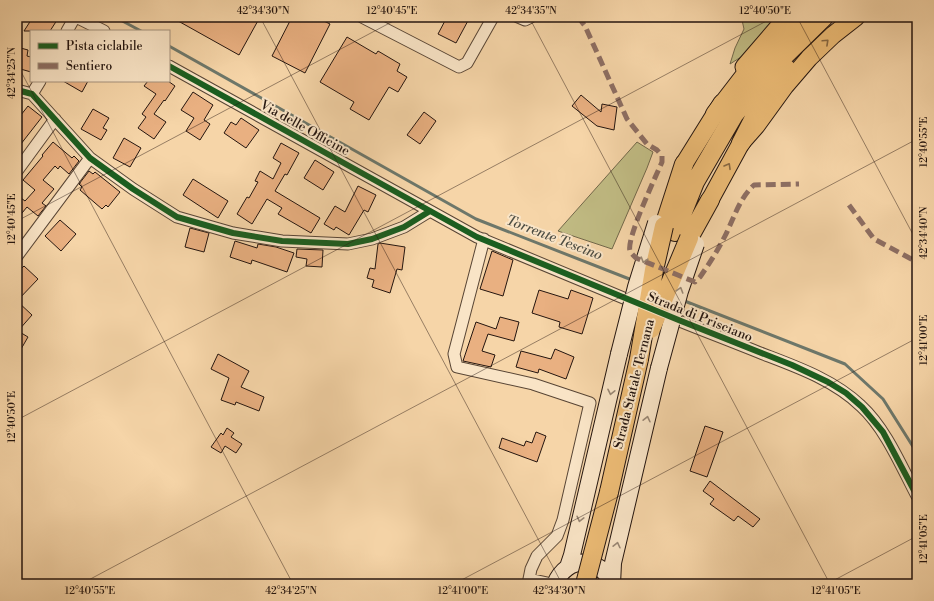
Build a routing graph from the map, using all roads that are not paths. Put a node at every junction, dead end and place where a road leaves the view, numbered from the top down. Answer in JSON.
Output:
{"nodes":[{"id":1,"x":75,"y":17,"type":"edge"},
{"id":2,"x":362,"y":17,"type":"edge"},
{"id":3,"x":493,"y":17,"type":"edge"},
{"id":4,"x":518,"y":17,"type":"edge"},
{"id":5,"x":531,"y":17,"type":"edge"},
{"id":6,"x":787,"y":17,"type":"edge"},
{"id":7,"x":814,"y":17,"type":"edge"},
{"id":8,"x":825,"y":17,"type":"edge"},
{"id":9,"x":856,"y":17,"type":"edge"},
{"id":10,"x":68,"y":30,"type":"edge"},
{"id":11,"x":102,"y":30,"type":"edge"},
{"id":12,"x":170,"y":67,"type":"edge"},
{"id":13,"x":39,"y":82,"type":"edge"},
{"id":14,"x":17,"y":90,"type":"edge"},
{"id":15,"x":32,"y":94,"type":"junction"},
{"id":16,"x":715,"y":114,"type":"junction"},
{"id":17,"x":55,"y":119,"type":"junction"},
{"id":18,"x":741,"y":143,"type":"junction"},
{"id":19,"x":90,"y":158,"type":"junction"},
{"id":20,"x":684,"y":164,"type":"joint"},
{"id":21,"x":17,"y":171,"type":"edge"},
{"id":22,"x":710,"y":200,"type":"joint"},
{"id":23,"x":430,"y":211,"type":"junction"},
{"id":24,"x":676,"y":232,"type":"junction"},
{"id":25,"x":484,"y":239,"type":"junction"},
{"id":26,"x":17,"y":256,"type":"edge"},
{"id":27,"x":917,"y":496,"type":"edge"},
{"id":28,"x":568,"y":567,"type":"junction"},
{"id":29,"x":529,"y":581,"type":"edge"},
{"id":30,"x":552,"y":584,"type":"edge"},
{"id":31,"x":555,"y":584,"type":"edge"},
{"id":32,"x":585,"y":584,"type":"edge"},
{"id":33,"x":612,"y":584,"type":"edge"}],
"edges":[{"from":1,"to":10,"type":"street"},
{"from":1,"to":11,"type":"street"},
{"from":2,"to":3,"type":"street"},
{"from":4,"to":5,"type":"street"},
{"from":6,"to":16,"type":"main road"},
{"from":7,"to":16,"type":"highway"},
{"from":8,"to":18,"type":"highway"},
{"from":8,"to":24,"type":"highway","name":"Strada Statale Ternana"},
{"from":18,"to":9,"type":"main road","one_way":true},
{"from":12,"to":23,"type":"street","name":"Via delle Officine"},
{"from":13,"to":15,"type":"street"},
{"from":14,"to":15,"type":"street"},
{"from":15,"to":17,"type":"street"},
{"from":16,"to":20,"type":"main road"},
{"from":17,"to":19,"type":"street"},
{"from":17,"to":21,"type":"street"},
{"from":22,"to":18,"type":"main road","one_way":true},
{"from":19,"to":23,"type":"street"},
{"from":19,"to":26,"type":"street"},
{"from":20,"to":24,"type":"highway"},
{"from":22,"to":24,"type":"highway"},
{"from":23,"to":25,"type":"street","name":"Strada di Prisciano"},
{"from":24,"to":28,"type":"main road","one_way":true,"bridge":true},
{"from":24,"to":32,"type":"highway","name":"Strada Statale Ternana","bridge":true},
{"from":33,"to":24,"type":"main road","one_way":true,"bridge":true},
{"from":25,"to":27,"type":"street","name":"Strada di Prisciano"},
{"from":25,"to":29,"type":"street"},
{"from":28,"to":31,"type":"main road"},
{"from":28,"to":33,"type":"main road"},
{"from":29,"to":30,"type":"street"}]}
